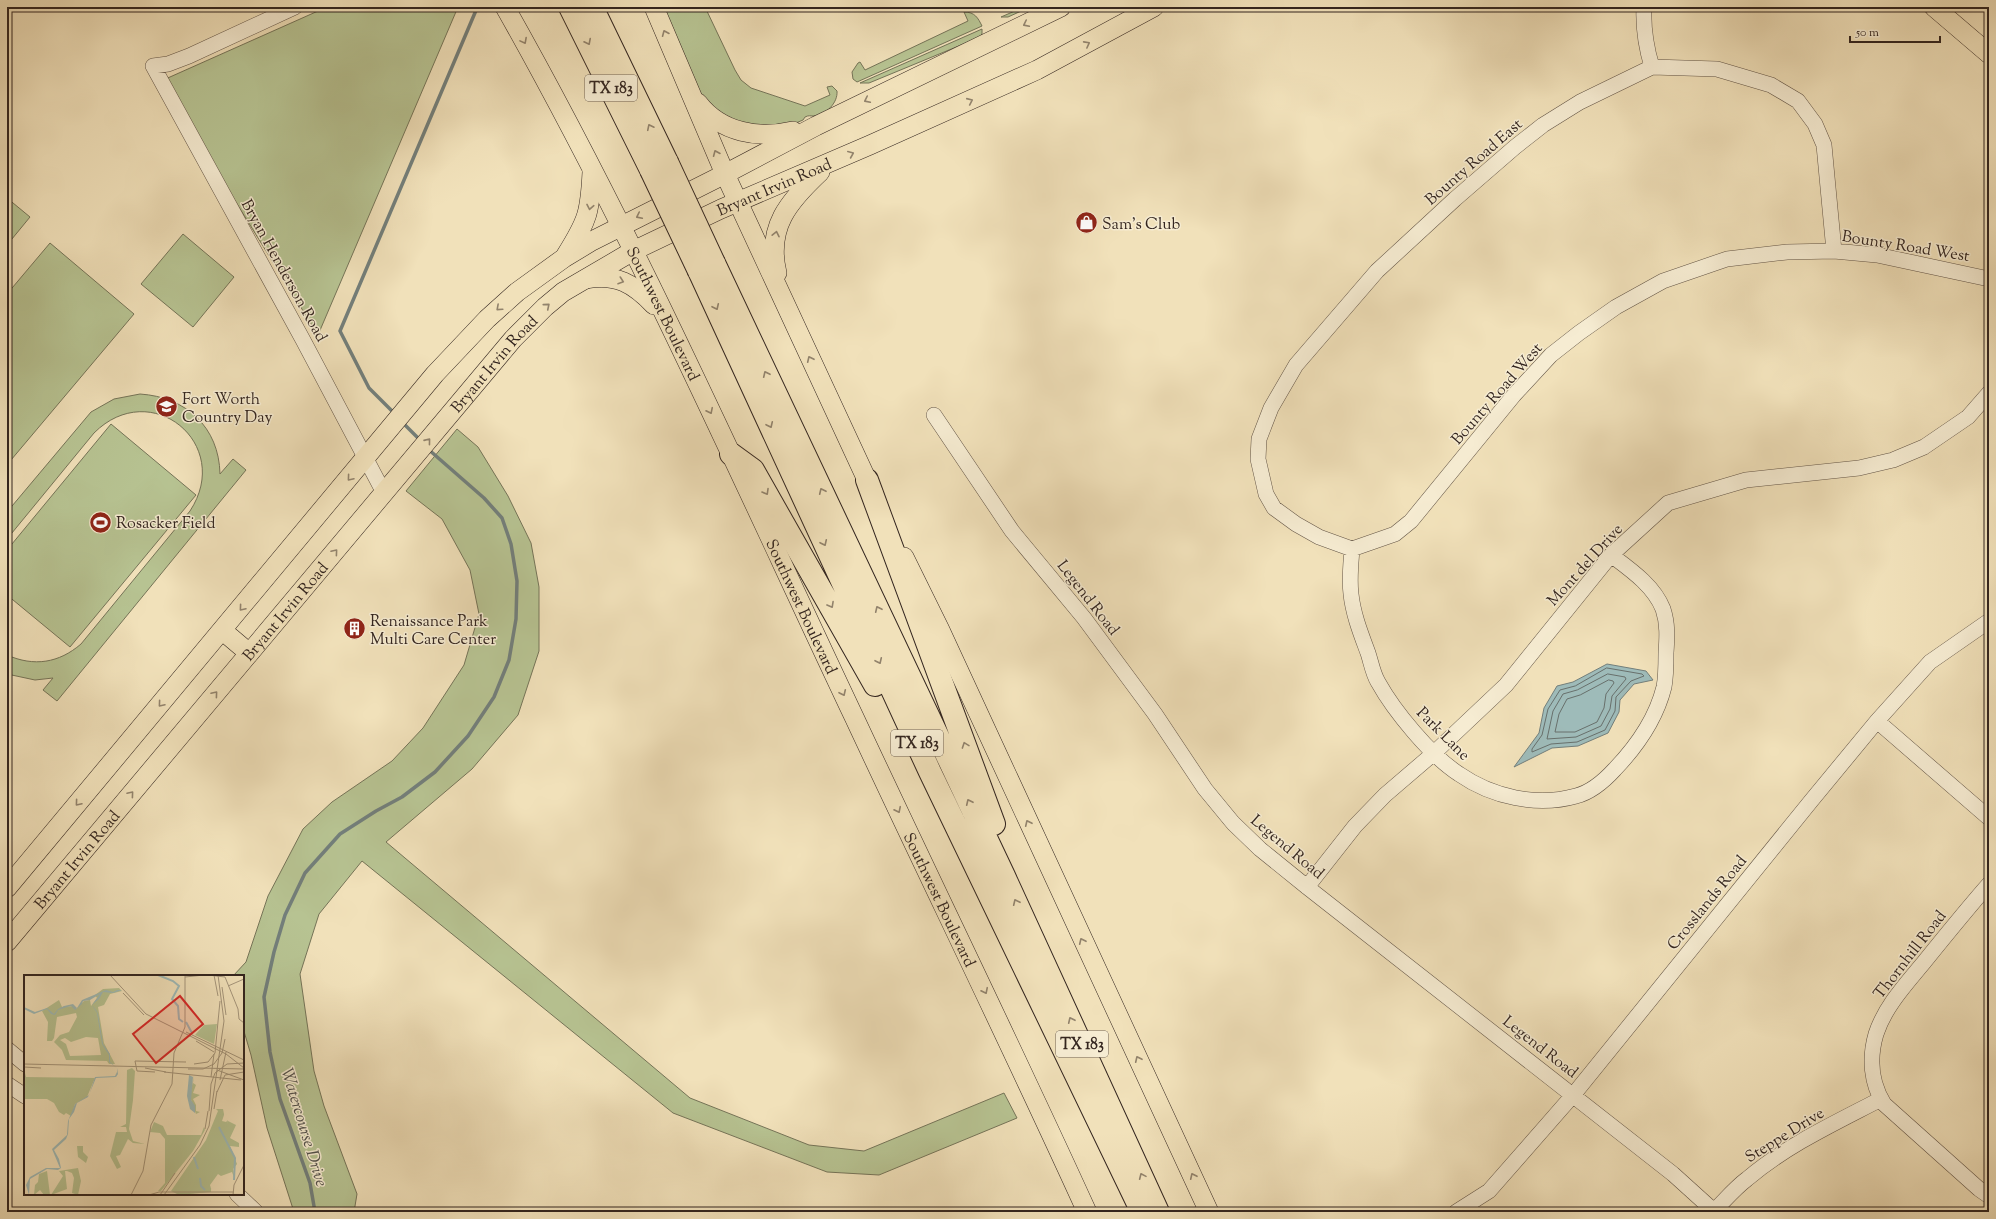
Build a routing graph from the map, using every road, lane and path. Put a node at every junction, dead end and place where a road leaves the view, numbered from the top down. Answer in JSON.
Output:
{"nodes":[{"id":1,"x":295,"y":7,"type":"edge"},
{"id":2,"x":505,"y":7,"type":"edge"},
{"id":3,"x":570,"y":7,"type":"edge"},
{"id":4,"x":592,"y":7,"type":"edge"},
{"id":5,"x":654,"y":7,"type":"edge"},
{"id":6,"x":1061,"y":7,"type":"edge"},
{"id":7,"x":1154,"y":7,"type":"edge"},
{"id":8,"x":1644,"y":7,"type":"edge"},
{"id":9,"x":1934,"y":7,"type":"edge"},
{"id":10,"x":1989,"y":54,"type":"edge"},
{"id":11,"x":1652,"y":67,"type":"junction"},
{"id":12,"x":691,"y":95,"type":"junction"},
{"id":13,"x":816,"y":126,"type":"junction"},
{"id":14,"x":830,"y":163,"type":"junction"},
{"id":15,"x":659,"y":166,"type":"junction"},
{"id":16,"x":592,"y":168,"type":"junction"},
{"id":17,"x":725,"y":174,"type":"junction"},
{"id":18,"x":738,"y":202,"type":"junction"},
{"id":19,"x":620,"y":226,"type":"junction"},
{"id":20,"x":633,"y":251,"type":"junction"},
{"id":21,"x":1834,"y":251,"type":"junction"},
{"id":22,"x":564,"y":258,"type":"junction"},
{"id":23,"x":707,"y":267,"type":"junction"},
{"id":24,"x":583,"y":279,"type":"junction"},
{"id":25,"x":1989,"y":279,"type":"edge"},
{"id":26,"x":783,"y":300,"type":"junction"},
{"id":27,"x":665,"y":317,"type":"junction"},
{"id":28,"x":1989,"y":393,"type":"edge"},
{"id":29,"x":934,"y":415,"type":"dead end"},
{"id":30,"x":731,"y":454,"type":"junction"},
{"id":31,"x":366,"y":458,"type":"junction"},
{"id":32,"x":867,"y":480,"type":"junction"},
{"id":33,"x":384,"y":493,"type":"junction"},
{"id":34,"x":1352,"y":549,"type":"junction"},
{"id":35,"x":1611,"y":555,"type":"junction"},
{"id":36,"x":1989,"y":621,"type":"edge"},
{"id":37,"x":223,"y":631,"type":"junction"},
{"id":38,"x":250,"y":653,"type":"junction"},
{"id":39,"x":1877,"y":721,"type":"junction"},
{"id":40,"x":1434,"y":752,"type":"junction"},
{"id":41,"x":930,"y":772,"type":"junction"},
{"id":42,"x":1989,"y":818,"type":"edge"},
{"id":43,"x":1004,"y":876,"type":"junction"},
{"id":44,"x":1989,"y":884,"type":"edge"},
{"id":45,"x":1307,"y":887,"type":"junction"},
{"id":46,"x":7,"y":888,"type":"edge"},
{"id":47,"x":7,"y":942,"type":"edge"},
{"id":48,"x":7,"y":1049,"type":"edge"},
{"id":49,"x":24,"y":1063,"type":"edge"},
{"id":50,"x":7,"y":1084,"type":"edge"},
{"id":51,"x":1574,"y":1094,"type":"junction"},
{"id":52,"x":24,"y":1095,"type":"edge"},
{"id":53,"x":1881,"y":1099,"type":"junction"},
{"id":54,"x":228,"y":1195,"type":"edge"},
{"id":55,"x":1989,"y":1196,"type":"edge"},
{"id":56,"x":246,"y":1203,"type":"edge"},
{"id":57,"x":1460,"y":1211,"type":"edge"},
{"id":58,"x":1087,"y":1212,"type":"edge"},
{"id":59,"x":1142,"y":1212,"type":"edge"},
{"id":60,"x":1158,"y":1212,"type":"edge"},
{"id":61,"x":1209,"y":1212,"type":"edge"},
{"id":62,"x":1715,"y":1212,"type":"edge"}],
"edges":[{"from":1,"to":31,"type":"street","name":"Bryan Henderson Road"},
{"from":2,"to":16,"type":"main road","name":"Southwest Boulevard","one_way":true},
{"from":3,"to":15,"type":"highway","number":"TX 183","one_way":true},
{"from":15,"to":4,"type":"highway","number":"TX 183","one_way":true},
{"from":12,"to":5,"type":"main road","one_way":true},
{"from":6,"to":13,"type":"main road","name":"Bryant Irvin Road","one_way":true},
{"from":14,"to":7,"type":"main road","name":"Bryant Irvin Road","one_way":true},
{"from":8,"to":11,"type":"street"},
{"from":9,"to":10,"type":"main road"},
{"from":11,"to":21,"type":"street","name":"Bounty Road East"},
{"from":11,"to":34,"type":"street","name":"Bounty Road East"},
{"from":12,"to":13,"type":"main road"},
{"from":17,"to":12,"type":"main road","one_way":true},
{"from":13,"to":17,"type":"main road","name":"Bryant Irvin Road"},
{"from":14,"to":18,"type":"main road","name":"Bryant Irvin Road"},
{"from":26,"to":14,"type":"main road","one_way":true},
{"from":15,"to":23,"type":"highway","number":"TX 183","bridge":true},
{"from":16,"to":19,"type":"main road","name":"Southwest Boulevard"},
{"from":16,"to":22,"type":"main road","one_way":true},
{"from":17,"to":18,"type":"main road"},
{"from":17,"to":19,"type":"main road","name":"Bryant Irvin Road","one_way":true},
{"from":18,"to":20,"type":"main road","name":"Bryant Irvin Road"},
{"from":18,"to":26,"type":"main road"},
{"from":19,"to":20,"type":"main road","name":"Southwest Boulevard"},
{"from":19,"to":22,"type":"main road","name":"Bryant Irvin Road"},
{"from":20,"to":24,"type":"main road","name":"Bryant Irvin Road"},
{"from":20,"to":27,"type":"main road","name":"Southwest Boulevard"},
{"from":21,"to":25,"type":"street","name":"Bounty Road West"},
{"from":21,"to":34,"type":"street","name":"Bounty Road West"},
{"from":22,"to":31,"type":"main road","name":"Bryant Irvin Road","one_way":true},
{"from":23,"to":41,"type":"highway","number":"TX 183","one_way":true},
{"from":43,"to":23,"type":"highway","number":"TX 183","one_way":true},
{"from":24,"to":27,"type":"main road","one_way":true},
{"from":33,"to":24,"type":"main road","name":"Bryant Irvin Road","one_way":true},
{"from":32,"to":26,"type":"main road","one_way":true},
{"from":27,"to":30,"type":"main road","name":"Southwest Boulevard","one_way":true},
{"from":28,"to":35,"type":"street","name":"Mont del Drive"},
{"from":29,"to":45,"type":"street","name":"Legend Road"},
{"from":30,"to":41,"type":"highway","one_way":true},
{"from":30,"to":58,"type":"main road","name":"Southwest Boulevard","one_way":true},
{"from":31,"to":33,"type":"street","name":"Bryan Henderson Road"},
{"from":31,"to":37,"type":"main road","name":"Bryant Irvin Road","one_way":true},
{"from":43,"to":32,"type":"highway","one_way":true},
{"from":61,"to":32,"type":"main road","one_way":true},
{"from":38,"to":33,"type":"main road","name":"Bryant Irvin Road","one_way":true},
{"from":34,"to":40,"type":"street","name":"Park Lane"},
{"from":35,"to":40,"type":"street","name":"Mont del Drive"},
{"from":35,"to":40,"type":"street","name":"Park Lane"},
{"from":36,"to":39,"type":"street","name":"Crosslands Road"},
{"from":37,"to":38,"type":"main road"},
{"from":37,"to":46,"type":"main road","name":"Bryant Irvin Road","one_way":true},
{"from":47,"to":38,"type":"main road","name":"Bryant Irvin Road","one_way":true},
{"from":39,"to":42,"type":"street"},
{"from":39,"to":51,"type":"street","name":"Crosslands Road"},
{"from":40,"to":45,"type":"street","name":"Mont del Drive"},
{"from":41,"to":59,"type":"highway","number":"TX 183"},
{"from":60,"to":43,"type":"highway","number":"TX 183","one_way":true},
{"from":44,"to":53,"type":"street","name":"Thornhill Road"},
{"from":45,"to":51,"type":"street","name":"Legend Road"},
{"from":48,"to":49,"type":"street"},
{"from":50,"to":52,"type":"street"},
{"from":51,"to":57,"type":"street","name":"Crosslands Road"},
{"from":51,"to":62,"type":"street","name":"Legend Road"},
{"from":53,"to":55,"type":"street","name":"Thornhill Road"},
{"from":53,"to":62,"type":"street","name":"Steppe Drive"},
{"from":54,"to":56,"type":"street"}]}
